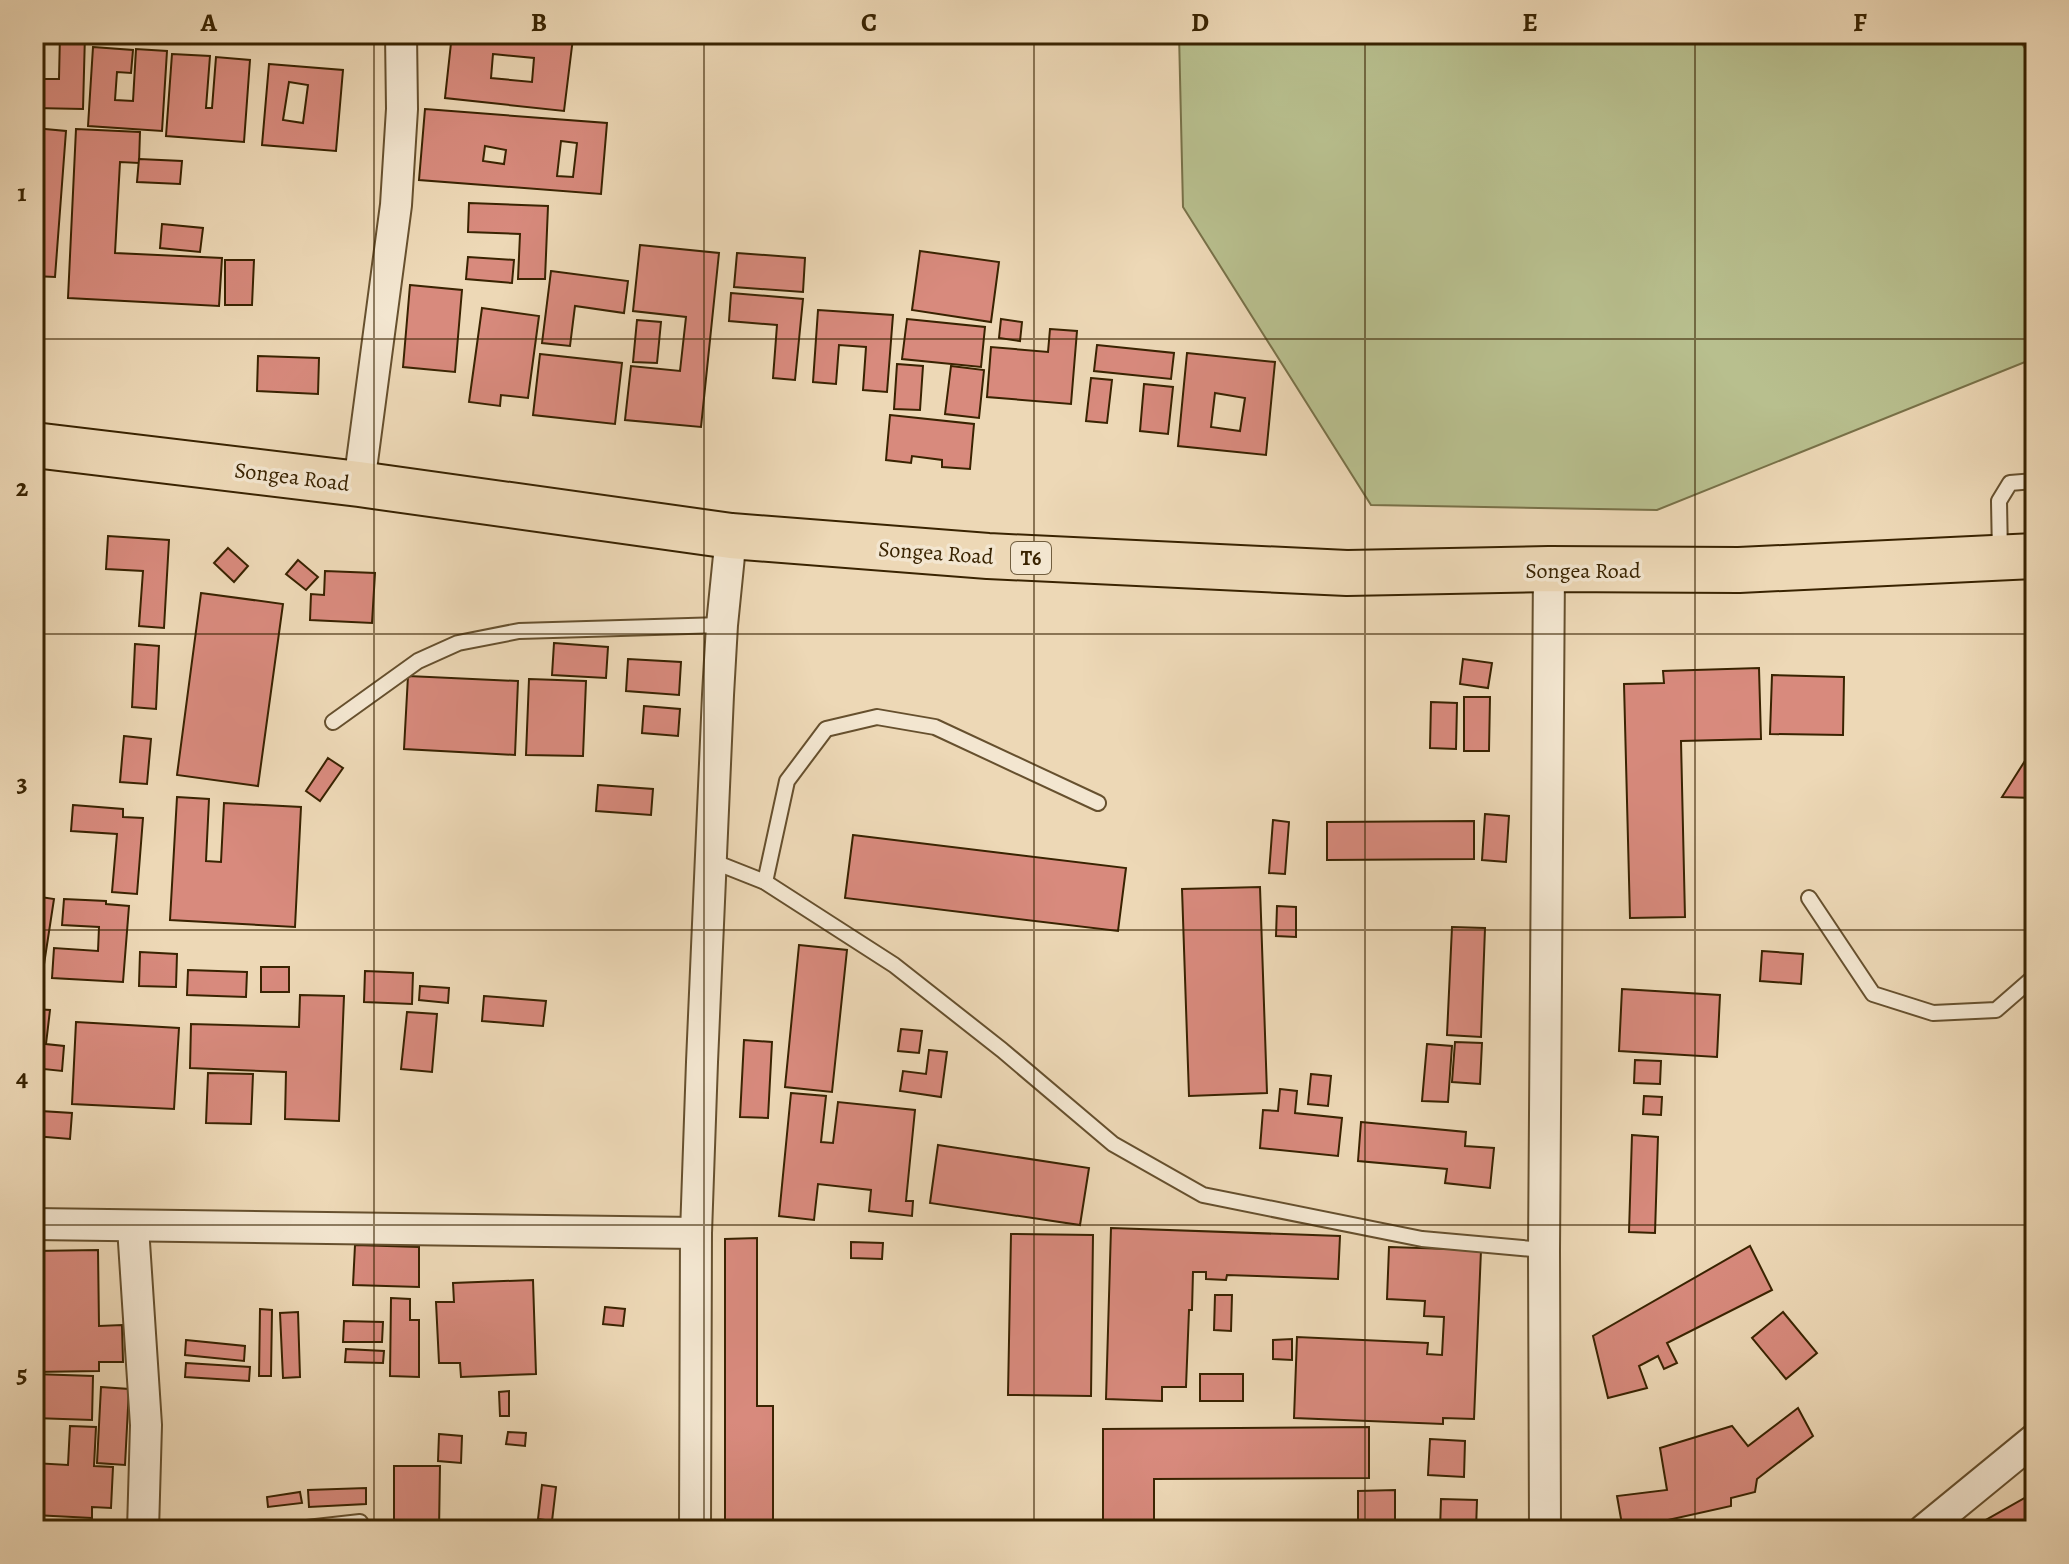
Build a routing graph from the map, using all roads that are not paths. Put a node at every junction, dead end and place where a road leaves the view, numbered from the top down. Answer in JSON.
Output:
{"nodes":[{"id":1,"x":401,"y":34,"type":"edge"},
{"id":2,"x":34,"y":445,"type":"edge"},
{"id":3,"x":2035,"y":481,"type":"edge"},
{"id":4,"x":359,"y":484,"type":"junction"},
{"id":5,"x":731,"y":536,"type":"junction"},
{"id":6,"x":2018,"y":557,"type":"edge"},
{"id":7,"x":1549,"y":569,"type":"junction"},
{"id":8,"x":722,"y":625,"type":"junction"},
{"id":9,"x":333,"y":722,"type":"dead end"},
{"id":10,"x":1098,"y":803,"type":"dead end"},
{"id":11,"x":712,"y":861,"type":"junction"},
{"id":12,"x":765,"y":882,"type":"junction"},
{"id":13,"x":1809,"y":898,"type":"dead end"},
{"id":14,"x":2035,"y":976,"type":"edge"},
{"id":15,"x":34,"y":1224,"type":"edge"},
{"id":16,"x":133,"y":1227,"type":"junction"},
{"id":17,"x":696,"y":1233,"type":"junction"},
{"id":18,"x":1544,"y":1250,"type":"junction"},
{"id":19,"x":2035,"y":1439,"type":"edge"},
{"id":20,"x":360,"y":1522,"type":"dead end"},
{"id":21,"x":143,"y":1530,"type":"edge"},
{"id":22,"x":289,"y":1530,"type":"edge"},
{"id":23,"x":695,"y":1530,"type":"edge"},
{"id":24,"x":1545,"y":1530,"type":"edge"},
{"id":25,"x":1924,"y":1530,"type":"edge"}],
"edges":[{"from":1,"to":4,"type":"street"},
{"from":2,"to":4,"type":"highway","name":"Songea Road","number":"T6"},
{"from":3,"to":6,"type":"lane"},
{"from":4,"to":5,"type":"highway","name":"Songea Road","number":"T6"},
{"from":5,"to":7,"type":"highway","name":"Songea Road","number":"T6"},
{"from":5,"to":8,"type":"street"},
{"from":6,"to":7,"type":"highway","name":"Songea Road","number":"T6"},
{"from":7,"to":18,"type":"street"},
{"from":8,"to":9,"type":"lane"},
{"from":8,"to":11,"type":"street"},
{"from":10,"to":12,"type":"lane"},
{"from":11,"to":12,"type":"lane"},
{"from":11,"to":17,"type":"street"},
{"from":12,"to":18,"type":"lane"},
{"from":13,"to":14,"type":"lane"},
{"from":15,"to":16,"type":"street"},
{"from":16,"to":17,"type":"street"},
{"from":16,"to":21,"type":"street"},
{"from":17,"to":23,"type":"street"},
{"from":18,"to":24,"type":"street"},
{"from":19,"to":25,"type":"street"},
{"from":20,"to":22,"type":"lane"}]}
